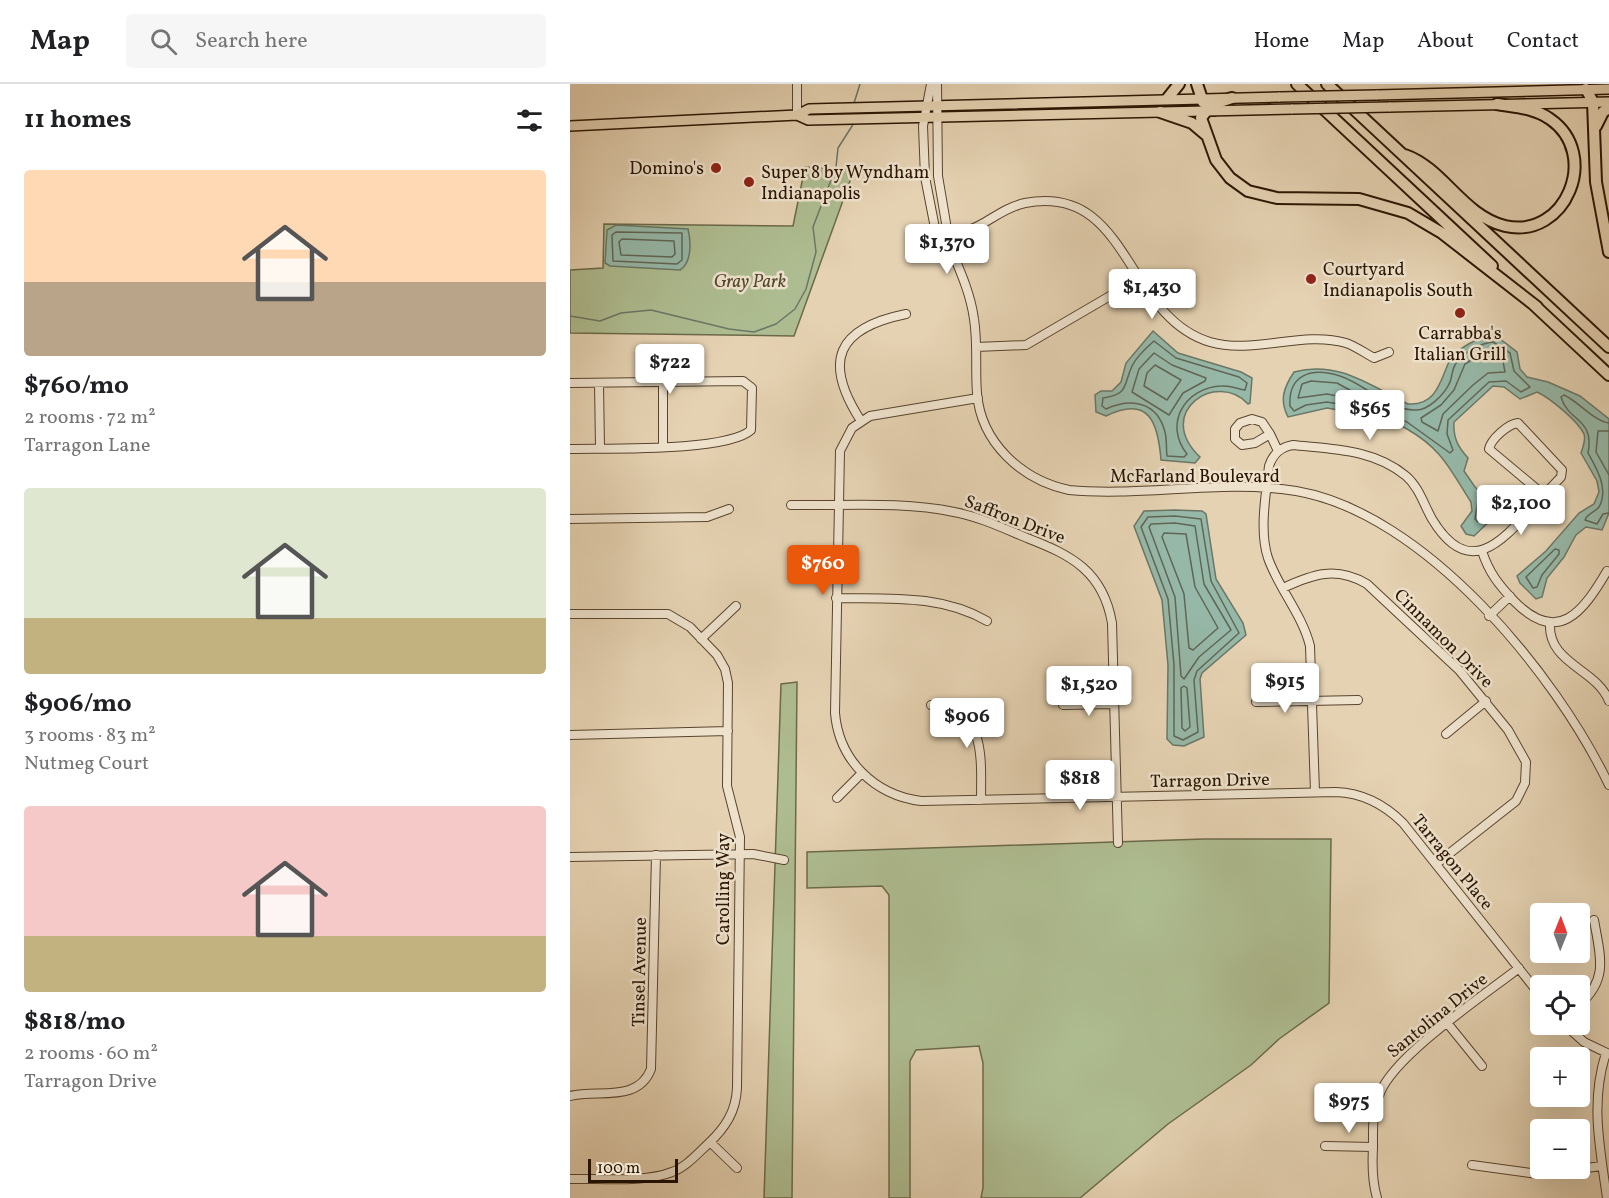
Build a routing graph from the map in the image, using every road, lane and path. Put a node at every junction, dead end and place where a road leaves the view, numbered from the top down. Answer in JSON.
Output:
{"nodes":[{"id":1,"x":797,"y":84,"type":"edge"},
{"id":2,"x":931,"y":84,"type":"edge"},
{"id":3,"x":937,"y":84,"type":"edge"},
{"id":4,"x":1179,"y":84,"type":"edge"},
{"id":5,"x":1197,"y":84,"type":"edge"},
{"id":6,"x":1297,"y":84,"type":"edge"},
{"id":7,"x":1327,"y":84,"type":"edge"},
{"id":8,"x":1609,"y":89,"type":"edge"},
{"id":9,"x":1586,"y":90,"type":"junction"},
{"id":10,"x":1232,"y":98,"type":"joint"},
{"id":11,"x":1167,"y":99,"type":"junction"},
{"id":12,"x":1593,"y":102,"type":"junction"},
{"id":13,"x":1609,"y":102,"type":"edge"},
{"id":14,"x":1497,"y":104,"type":"junction"},
{"id":15,"x":1208,"y":107,"type":"junction"},
{"id":16,"x":1609,"y":108,"type":"edge"},
{"id":17,"x":932,"y":112,"type":"junction"},
{"id":18,"x":1160,"y":112,"type":"junction"},
{"id":19,"x":797,"y":115,"type":"junction"},
{"id":20,"x":570,"y":126,"type":"edge"},
{"id":21,"x":1594,"y":129,"type":"junction"},
{"id":22,"x":1206,"y":134,"type":"junction"},
{"id":23,"x":1401,"y":153,"type":"junction"},
{"id":24,"x":945,"y":235,"type":"junction"},
{"id":25,"x":1609,"y":252,"type":"edge"},
{"id":26,"x":1139,"y":279,"type":"junction"},
{"id":27,"x":1537,"y":307,"type":"junction"},
{"id":28,"x":906,"y":314,"type":"dead end"},
{"id":29,"x":976,"y":347,"type":"junction"},
{"id":30,"x":1609,"y":347,"type":"edge"},
{"id":31,"x":1389,"y":352,"type":"dead end"},
{"id":32,"x":1609,"y":375,"type":"edge"},
{"id":33,"x":663,"y":382,"type":"junction"},
{"id":34,"x":599,"y":383,"type":"junction"},
{"id":35,"x":570,"y":384,"type":"edge"},
{"id":36,"x":978,"y":398,"type":"junction"},
{"id":37,"x":861,"y":421,"type":"junction"},
{"id":38,"x":1270,"y":434,"type":"junction"},
{"id":39,"x":663,"y":447,"type":"junction"},
{"id":40,"x":600,"y":448,"type":"junction"},
{"id":41,"x":570,"y":449,"type":"edge"},
{"id":42,"x":1278,"y":450,"type":"junction"},
{"id":43,"x":1268,"y":489,"type":"junction"},
{"id":44,"x":1544,"y":495,"type":"junction"},
{"id":45,"x":791,"y":505,"type":"dead end"},
{"id":46,"x":837,"y":506,"type":"junction"},
{"id":47,"x":729,"y":509,"type":"dead end"},
{"id":48,"x":570,"y":519,"type":"edge"},
{"id":49,"x":1482,"y":551,"type":"junction"},
{"id":50,"x":1608,"y":570,"type":"edge"},
{"id":51,"x":1283,"y":588,"type":"junction"},
{"id":52,"x":1510,"y":596,"type":"junction"},
{"id":53,"x":836,"y":598,"type":"junction"},
{"id":54,"x":736,"y":606,"type":"dead end"},
{"id":55,"x":570,"y":614,"type":"edge"},
{"id":56,"x":1490,"y":616,"type":"junction"},
{"id":57,"x":987,"y":621,"type":"dead end"},
{"id":58,"x":1550,"y":622,"type":"junction"},
{"id":59,"x":701,"y":639,"type":"junction"},
{"id":60,"x":1358,"y":700,"type":"dead end"},
{"id":61,"x":1313,"y":701,"type":"junction"},
{"id":62,"x":1486,"y":701,"type":"junction"},
{"id":63,"x":1609,"y":701,"type":"edge"},
{"id":64,"x":1256,"y":702,"type":"dead end"},
{"id":65,"x":1114,"y":704,"type":"junction"},
{"id":66,"x":932,"y":705,"type":"dead end"},
{"id":67,"x":1063,"y":705,"type":"dead end"},
{"id":68,"x":728,"y":732,"type":"junction"},
{"id":69,"x":1446,"y":734,"type":"dead end"},
{"id":70,"x":570,"y":735,"type":"edge"},
{"id":71,"x":862,"y":773,"type":"junction"},
{"id":72,"x":1608,"y":781,"type":"edge"},
{"id":73,"x":1315,"y":792,"type":"junction"},
{"id":74,"x":1116,"y":797,"type":"junction"},
{"id":75,"x":837,"y":798,"type":"dead end"},
{"id":76,"x":981,"y":800,"type":"junction"},
{"id":77,"x":1118,"y":843,"type":"dead end"},
{"id":78,"x":740,"y":854,"type":"junction"},
{"id":79,"x":656,"y":855,"type":"junction"},
{"id":80,"x":570,"y":857,"type":"edge"},
{"id":81,"x":784,"y":860,"type":"dead end"},
{"id":82,"x":1436,"y":864,"type":"junction"},
{"id":83,"x":1594,"y":920,"type":"dead end"},
{"id":84,"x":1519,"y":968,"type":"junction"},
{"id":85,"x":1530,"y":982,"type":"edge"},
{"id":86,"x":1590,"y":994,"type":"edge"},
{"id":87,"x":1448,"y":1024,"type":"junction"},
{"id":88,"x":1575,"y":1035,"type":"edge"},
{"id":89,"x":1608,"y":1054,"type":"edge"},
{"id":90,"x":1482,"y":1066,"type":"dead end"},
{"id":91,"x":570,"y":1096,"type":"edge"},
{"id":92,"x":710,"y":1142,"type":"junction"},
{"id":93,"x":1325,"y":1146,"type":"dead end"},
{"id":94,"x":1372,"y":1147,"type":"junction"},
{"id":95,"x":1472,"y":1165,"type":"dead end"},
{"id":96,"x":1602,"y":1166,"type":"junction"},
{"id":97,"x":737,"y":1168,"type":"dead end"},
{"id":98,"x":570,"y":1179,"type":"edge"},
{"id":99,"x":1377,"y":1198,"type":"edge"},
{"id":100,"x":1607,"y":1198,"type":"edge"}],
"edges":[{"from":1,"to":19,"type":"street"},
{"from":2,"to":17,"type":"street"},
{"from":3,"to":17,"type":"street"},
{"from":4,"to":11,"type":"highway"},
{"from":5,"to":15,"type":"highway"},
{"from":6,"to":27,"type":"highway"},
{"from":7,"to":23,"type":"highway"},
{"from":8,"to":9,"type":"main road"},
{"from":9,"to":10,"type":"main road","bridge":true},
{"from":9,"to":12,"type":"highway"},
{"from":10,"to":15,"type":"highway"},
{"from":11,"to":15,"type":"main road"},
{"from":11,"to":17,"type":"main road"},
{"from":12,"to":13,"type":"main road"},
{"from":12,"to":14,"type":"main road"},
{"from":12,"to":21,"type":"highway"},
{"from":14,"to":15,"type":"main road","bridge":true},
{"from":14,"to":23,"type":"highway"},
{"from":15,"to":18,"type":"main road"},
{"from":15,"to":22,"type":"highway"},
{"from":16,"to":21,"type":"highway"},
{"from":17,"to":18,"type":"main road"},
{"from":17,"to":19,"type":"main road"},
{"from":17,"to":19,"type":"main road"},
{"from":17,"to":24,"type":"street","name":"McFarland Boulevard"},
{"from":17,"to":24,"type":"street","name":"McFarland Boulevard"},
{"from":18,"to":22,"type":"highway"},
{"from":19,"to":20,"type":"main road"},
{"from":21,"to":25,"type":"highway"},
{"from":22,"to":27,"type":"highway"},
{"from":23,"to":30,"type":"highway"},
{"from":24,"to":26,"type":"street"},
{"from":24,"to":29,"type":"street","name":"McFarland Boulevard"},
{"from":26,"to":29,"type":"street"},
{"from":26,"to":31,"type":"street"},
{"from":27,"to":32,"type":"highway"},
{"from":28,"to":37,"type":"street"},
{"from":29,"to":36,"type":"street","name":"McFarland Boulevard"},
{"from":33,"to":34,"type":"street"},
{"from":33,"to":39,"type":"street"},
{"from":33,"to":39,"type":"street"},
{"from":34,"to":35,"type":"street"},
{"from":34,"to":40,"type":"street"},
{"from":36,"to":37,"type":"street"},
{"from":36,"to":43,"type":"street","name":"McFarland Boulevard"},
{"from":37,"to":46,"type":"street","name":"Tarragon Drive"},
{"from":38,"to":38,"type":"street"},
{"from":38,"to":42,"type":"street"},
{"from":39,"to":40,"type":"street"},
{"from":40,"to":41,"type":"street"},
{"from":42,"to":43,"type":"street"},
{"from":42,"to":49,"type":"street"},
{"from":43,"to":51,"type":"street"},
{"from":43,"to":56,"type":"street","name":"McFarland Boulevard"},
{"from":44,"to":44,"type":"street"},
{"from":44,"to":49,"type":"street"},
{"from":45,"to":46,"type":"street","name":"Saffron Drive"},
{"from":46,"to":53,"type":"street","name":"Tarragon Drive"},
{"from":46,"to":65,"type":"street","name":"Saffron Drive"},
{"from":47,"to":48,"type":"street"},
{"from":49,"to":52,"type":"street"},
{"from":50,"to":58,"type":"street"},
{"from":51,"to":61,"type":"street"},
{"from":51,"to":62,"type":"street","name":"Cinnamon Drive"},
{"from":52,"to":56,"type":"street"},
{"from":52,"to":58,"type":"street"},
{"from":53,"to":57,"type":"street"},
{"from":53,"to":71,"type":"street","name":"Tarragon Drive"},
{"from":54,"to":59,"type":"street"},
{"from":55,"to":59,"type":"street","name":"Carolling Way"},
{"from":56,"to":72,"type":"street","name":"McFarland Boulevard"},
{"from":58,"to":63,"type":"street"},
{"from":59,"to":68,"type":"street","name":"Carolling Way"},
{"from":60,"to":61,"type":"street"},
{"from":61,"to":64,"type":"street"},
{"from":61,"to":73,"type":"street"},
{"from":62,"to":69,"type":"street"},
{"from":62,"to":82,"type":"street","name":"Cinnamon Drive"},
{"from":65,"to":67,"type":"street"},
{"from":65,"to":74,"type":"street","name":"Saffron Drive"},
{"from":66,"to":76,"type":"street"},
{"from":68,"to":70,"type":"street"},
{"from":68,"to":78,"type":"street","name":"Carolling Way"},
{"from":71,"to":75,"type":"street"},
{"from":71,"to":76,"type":"street","name":"Tarragon Drive"},
{"from":73,"to":74,"type":"street","name":"Tarragon Drive"},
{"from":73,"to":82,"type":"street","name":"Tarragon Place"},
{"from":74,"to":76,"type":"street","name":"Tarragon Drive"},
{"from":74,"to":77,"type":"street","name":"Saffron Drive"},
{"from":78,"to":79,"type":"street"},
{"from":78,"to":81,"type":"street"},
{"from":78,"to":92,"type":"street","name":"Carolling Way"},
{"from":79,"to":80,"type":"street"},
{"from":79,"to":91,"type":"street","name":"Tinsel Avenue"},
{"from":82,"to":84,"type":"street","name":"Tarragon Place"},
{"from":83,"to":86,"type":"street"},
{"from":84,"to":85,"type":"street","name":"Tarragon Place"},
{"from":84,"to":87,"type":"street","name":"Santolina Drive"},
{"from":87,"to":90,"type":"street"},
{"from":87,"to":94,"type":"street","name":"Santolina Drive"},
{"from":88,"to":89,"type":"street"},
{"from":89,"to":96,"type":"street"},
{"from":92,"to":97,"type":"street"},
{"from":92,"to":98,"type":"street","name":"Carolling Way"},
{"from":93,"to":94,"type":"street"},
{"from":94,"to":99,"type":"street","name":"Santolina Drive"},
{"from":95,"to":96,"type":"street"},
{"from":96,"to":100,"type":"street"}]}
